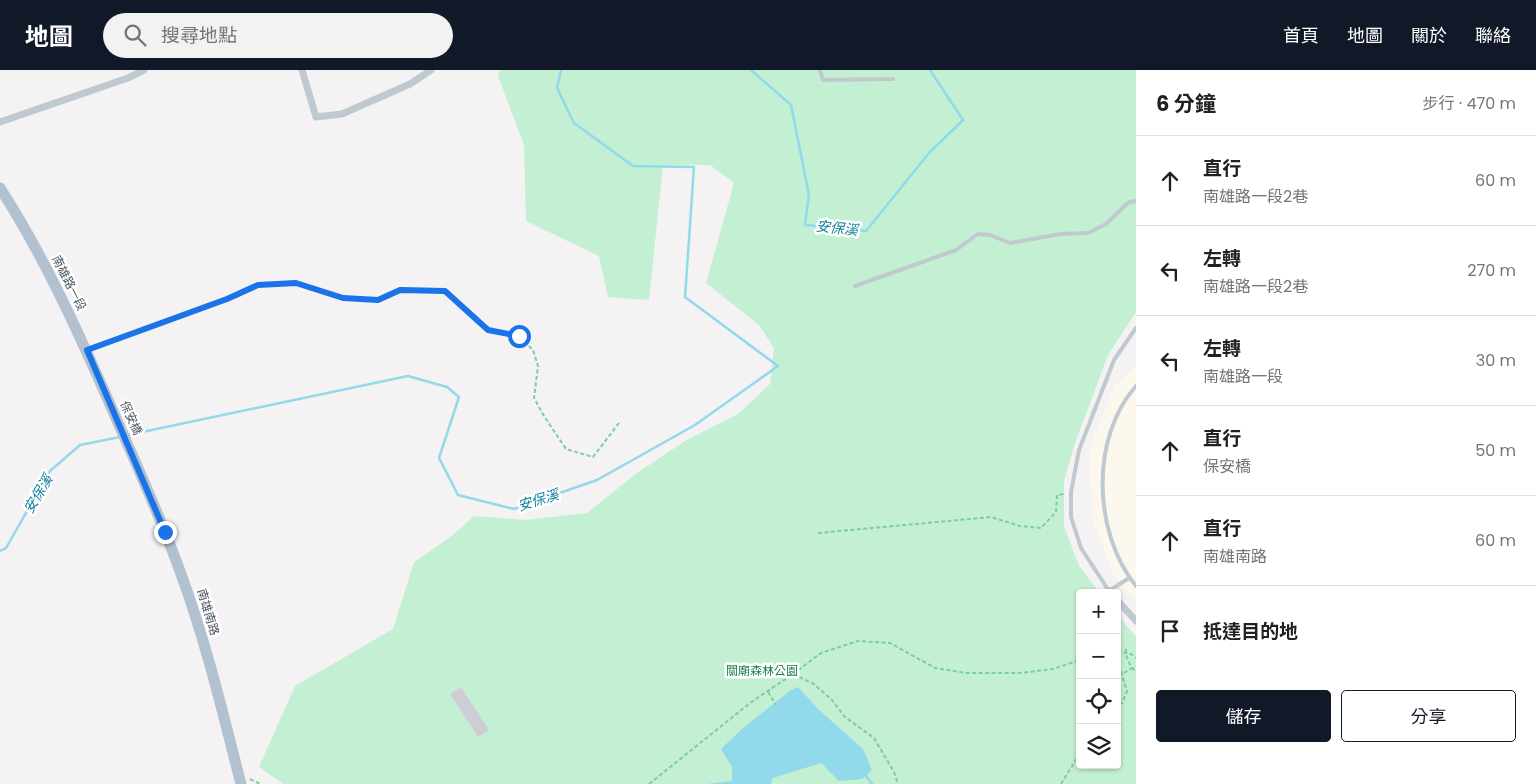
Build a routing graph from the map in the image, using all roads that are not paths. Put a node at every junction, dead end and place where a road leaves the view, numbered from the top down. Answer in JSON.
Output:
{"nodes":[{"id":1,"x":144,"y":70,"type":"edge"},
{"id":2,"x":302,"y":70,"type":"edge"},
{"id":3,"x":431,"y":70,"type":"edge"},
{"id":4,"x":820,"y":70,"type":"edge"},
{"id":5,"x":893,"y":79,"type":"dead end"},
{"id":6,"x":0,"y":122,"type":"edge"},
{"id":7,"x":0,"y":188,"type":"edge"},
{"id":8,"x":1136,"y":201,"type":"edge"},
{"id":9,"x":855,"y":286,"type":"dead end"},
{"id":10,"x":1136,"y":328,"type":"edge"},
{"id":11,"x":1136,"y":386,"type":"edge"},
{"id":12,"x":105,"y":393,"type":"joint"},
{"id":13,"x":132,"y":454,"type":"joint"},
{"id":14,"x":1129,"y":578,"type":"junction"},
{"id":15,"x":1136,"y":586,"type":"edge"},
{"id":16,"x":1108,"y":589,"type":"edge"},
{"id":17,"x":1114,"y":589,"type":"edge"},
{"id":18,"x":1121,"y":604,"type":"edge"},
{"id":19,"x":1136,"y":621,"type":"edge"},
{"id":20,"x":241,"y":784,"type":"edge"}],
"edges":[{"from":1,"to":6,"type":"street"},
{"from":2,"to":3,"type":"street"},
{"from":4,"to":5,"type":"lane"},
{"from":7,"to":12,"type":"main road","name":"南雄路一段"},
{"from":8,"to":9,"type":"lane"},
{"from":10,"to":16,"type":"lane"},
{"from":11,"to":14,"type":"lane"},
{"from":12,"to":13,"type":"main road","name":"保安橋"},
{"from":13,"to":20,"type":"main road","name":"南雄南路"},
{"from":14,"to":15,"type":"lane"},
{"from":14,"to":17,"type":"lane"},
{"from":18,"to":19,"type":"street"}]}
